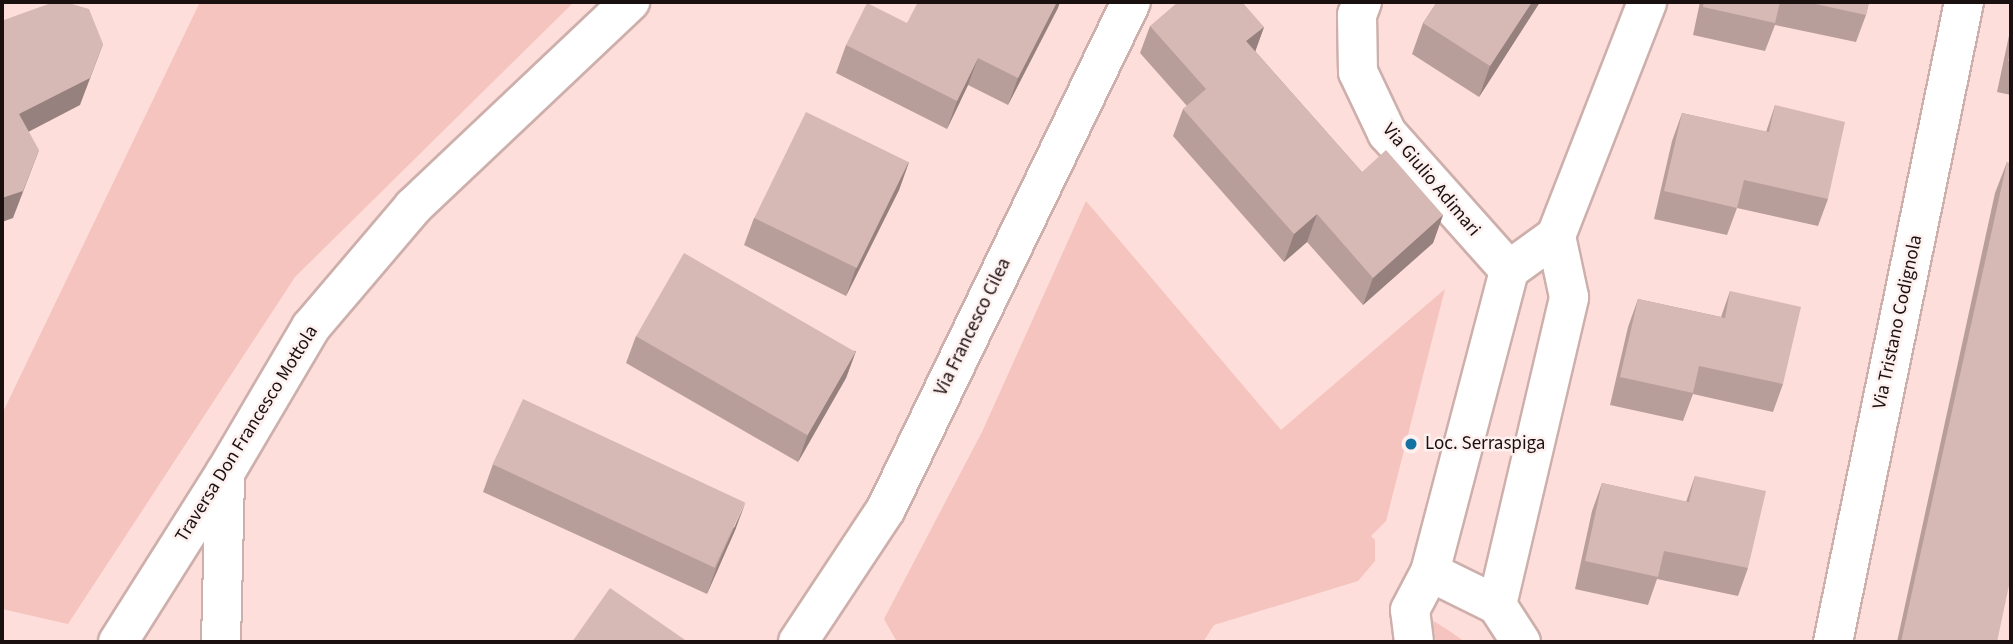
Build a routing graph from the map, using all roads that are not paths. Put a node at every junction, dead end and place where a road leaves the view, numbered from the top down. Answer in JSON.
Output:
{"nodes":[{"id":1,"x":630,"y":2,"type":"edge"},
{"id":2,"x":1131,"y":2,"type":"edge"},
{"id":3,"x":1362,"y":2,"type":"edge"},
{"id":4,"x":1647,"y":2,"type":"edge"},
{"id":5,"x":1964,"y":2,"type":"edge"},
{"id":6,"x":1556,"y":236,"type":"junction"},
{"id":7,"x":1508,"y":271,"type":"junction"},
{"id":8,"x":225,"y":473,"type":"junction"},
{"id":9,"x":1430,"y":572,"type":"junction"},
{"id":10,"x":1497,"y":605,"type":"junction"},
{"id":11,"x":118,"y":642,"type":"edge"},
{"id":12,"x":221,"y":642,"type":"edge"},
{"id":13,"x":798,"y":642,"type":"edge"},
{"id":14,"x":1414,"y":642,"type":"edge"},
{"id":15,"x":1521,"y":642,"type":"edge"},
{"id":16,"x":1833,"y":642,"type":"edge"}],
"edges":[{"from":1,"to":8,"type":"street","name":"Traversa Don Francesco Mottola"},
{"from":2,"to":13,"type":"street","name":"Via Francesco Cilea"},
{"from":3,"to":7,"type":"street","name":"Via Giulio Adimari"},
{"from":4,"to":6,"type":"street"},
{"from":5,"to":16,"type":"street","name":"Via Tristano Codignola"},
{"from":6,"to":7,"type":"street"},
{"from":6,"to":10,"type":"street"},
{"from":7,"to":9,"type":"street"},
{"from":8,"to":11,"type":"street","name":"Traversa Don Francesco Mottola"},
{"from":8,"to":12,"type":"street"},
{"from":9,"to":10,"type":"street"},
{"from":9,"to":14,"type":"street"},
{"from":10,"to":15,"type":"street"}]}
